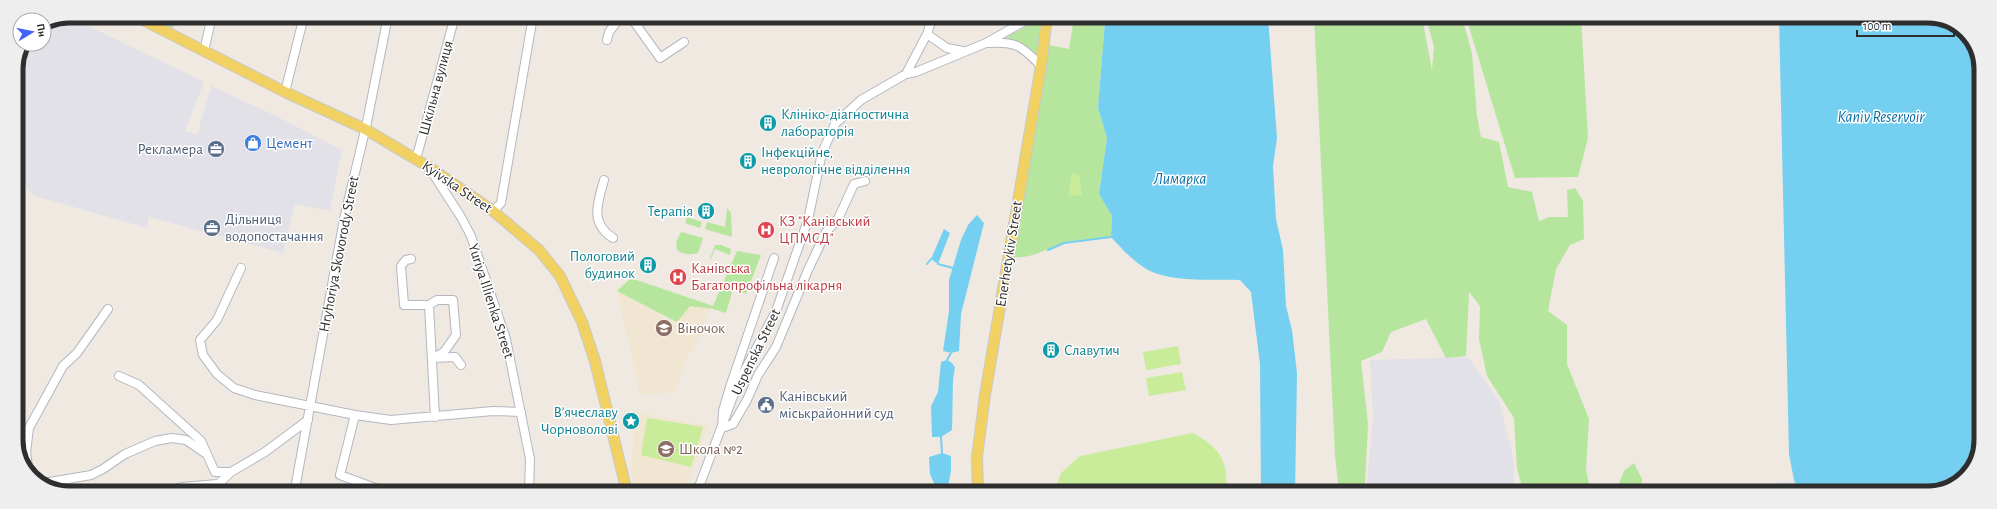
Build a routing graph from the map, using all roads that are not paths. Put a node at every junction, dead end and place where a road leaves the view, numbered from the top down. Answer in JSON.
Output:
{"nodes":[{"id":1,"x":149,"y":23,"type":"edge"},
{"id":2,"x":210,"y":23,"type":"edge"},
{"id":3,"x":302,"y":23,"type":"edge"},
{"id":4,"x":387,"y":23,"type":"edge"},
{"id":5,"x":453,"y":23,"type":"edge"},
{"id":6,"x":532,"y":23,"type":"edge"},
{"id":7,"x":616,"y":23,"type":"edge"},
{"id":8,"x":635,"y":23,"type":"edge"},
{"id":9,"x":931,"y":23,"type":"edge"},
{"id":10,"x":1021,"y":23,"type":"edge"},
{"id":11,"x":1046,"y":23,"type":"edge"},
{"id":12,"x":927,"y":34,"type":"junction"},
{"id":13,"x":607,"y":40,"type":"dead end"},
{"id":14,"x":684,"y":42,"type":"dead end"},
{"id":15,"x":986,"y":43,"type":"junction"},
{"id":16,"x":204,"y":51,"type":"junction"},
{"id":17,"x":964,"y":51,"type":"junction"},
{"id":18,"x":1041,"y":66,"type":"junction"},
{"id":19,"x":906,"y":74,"type":"junction"},
{"id":20,"x":285,"y":92,"type":"junction"},
{"id":21,"x":365,"y":129,"type":"junction"},
{"id":22,"x":414,"y":159,"type":"junction"},
{"id":23,"x":429,"y":167,"type":"junction"},
{"id":24,"x":604,"y":180,"type":"dead end"},
{"id":25,"x":865,"y":181,"type":"dead end"},
{"id":26,"x":493,"y":211,"type":"junction"},
{"id":27,"x":613,"y":238,"type":"dead end"},
{"id":28,"x":774,"y":258,"type":"dead end"},
{"id":29,"x":411,"y":259,"type":"dead end"},
{"id":30,"x":241,"y":268,"type":"dead end"},
{"id":31,"x":429,"y":305,"type":"junction"},
{"id":32,"x":108,"y":309,"type":"dead end"},
{"id":33,"x":433,"y":358,"type":"junction"},
{"id":34,"x":461,"y":366,"type":"dead end"},
{"id":35,"x":119,"y":376,"type":"dead end"},
{"id":36,"x":311,"y":405,"type":"junction"},
{"id":37,"x":522,"y":412,"type":"junction"},
{"id":38,"x":355,"y":415,"type":"junction"},
{"id":39,"x":435,"y":417,"type":"junction"},
{"id":40,"x":308,"y":420,"type":"junction"},
{"id":41,"x":722,"y":428,"type":"junction"},
{"id":42,"x":205,"y":453,"type":"junction"},
{"id":43,"x":26,"y":456,"type":"edge"},
{"id":44,"x":231,"y":472,"type":"junction"},
{"id":45,"x":50,"y":482,"type":"edge"},
{"id":46,"x":217,"y":484,"type":"joint"},
{"id":47,"x":194,"y":486,"type":"edge"},
{"id":48,"x":296,"y":486,"type":"edge"},
{"id":49,"x":370,"y":486,"type":"edge"},
{"id":50,"x":529,"y":486,"type":"edge"},
{"id":51,"x":626,"y":486,"type":"edge"},
{"id":52,"x":699,"y":486,"type":"edge"},
{"id":53,"x":978,"y":486,"type":"edge"}],
"edges":[{"from":1,"to":16,"type":"main road","name":"Kyivska Street"},
{"from":2,"to":16,"type":"street"},
{"from":3,"to":20,"type":"street"},
{"from":4,"to":21,"type":"street","name":"Hryhoriya Skovorody Street"},
{"from":5,"to":22,"type":"street","name":"Шкільна вулиця"},
{"from":6,"to":26,"type":"street"},
{"from":7,"to":13,"type":"street"},
{"from":8,"to":14,"type":"street"},
{"from":9,"to":12,"type":"street"},
{"from":10,"to":15,"type":"street","name":"Uspenska Street"},
{"from":11,"to":18,"type":"main road","name":"Enerhetykiv Street"},
{"from":12,"to":17,"type":"street"},
{"from":12,"to":19,"type":"street"},
{"from":15,"to":17,"type":"street","name":"Uspenska Street"},
{"from":15,"to":18,"type":"street"},
{"from":16,"to":20,"type":"main road","name":"Kyivska Street"},
{"from":17,"to":19,"type":"street","name":"Uspenska Street"},
{"from":18,"to":53,"type":"main road","name":"Enerhetykiv Street"},
{"from":19,"to":41,"type":"street","name":"Uspenska Street"},
{"from":20,"to":21,"type":"main road","name":"Kyivska Street"},
{"from":21,"to":22,"type":"main road","name":"Kyivska Street"},
{"from":21,"to":36,"type":"street","name":"Hryhoriya Skovorody Street"},
{"from":22,"to":23,"type":"main road","name":"Kyivska Street"},
{"from":23,"to":26,"type":"main road","name":"Kyivska Street"},
{"from":23,"to":37,"type":"street","name":"Yuriya Illienka Street"},
{"from":24,"to":27,"type":"street"},
{"from":25,"to":41,"type":"street"},
{"from":26,"to":51,"type":"main road","name":"Kyivska Street"},
{"from":28,"to":41,"type":"street"},
{"from":29,"to":31,"type":"street"},
{"from":30,"to":36,"type":"street"},
{"from":31,"to":33,"type":"street"},
{"from":31,"to":33,"type":"street"},
{"from":32,"to":43,"type":"street"},
{"from":33,"to":34,"type":"street"},
{"from":33,"to":39,"type":"street"},
{"from":35,"to":42,"type":"street"},
{"from":36,"to":38,"type":"street"},
{"from":36,"to":40,"type":"street","name":"Hryhoriya Skovorody Street"},
{"from":37,"to":39,"type":"street"},
{"from":37,"to":50,"type":"street","name":"Yuriya Illienka Street"},
{"from":38,"to":39,"type":"street"},
{"from":38,"to":49,"type":"street"},
{"from":40,"to":44,"type":"street"},
{"from":40,"to":48,"type":"street","name":"Hryhoriya Skovorody Street"},
{"from":41,"to":52,"type":"street","name":"Uspenska Street"},
{"from":42,"to":44,"type":"street"},
{"from":42,"to":45,"type":"street"},
{"from":44,"to":46,"type":"street"},
{"from":46,"to":47,"type":"street"}]}
